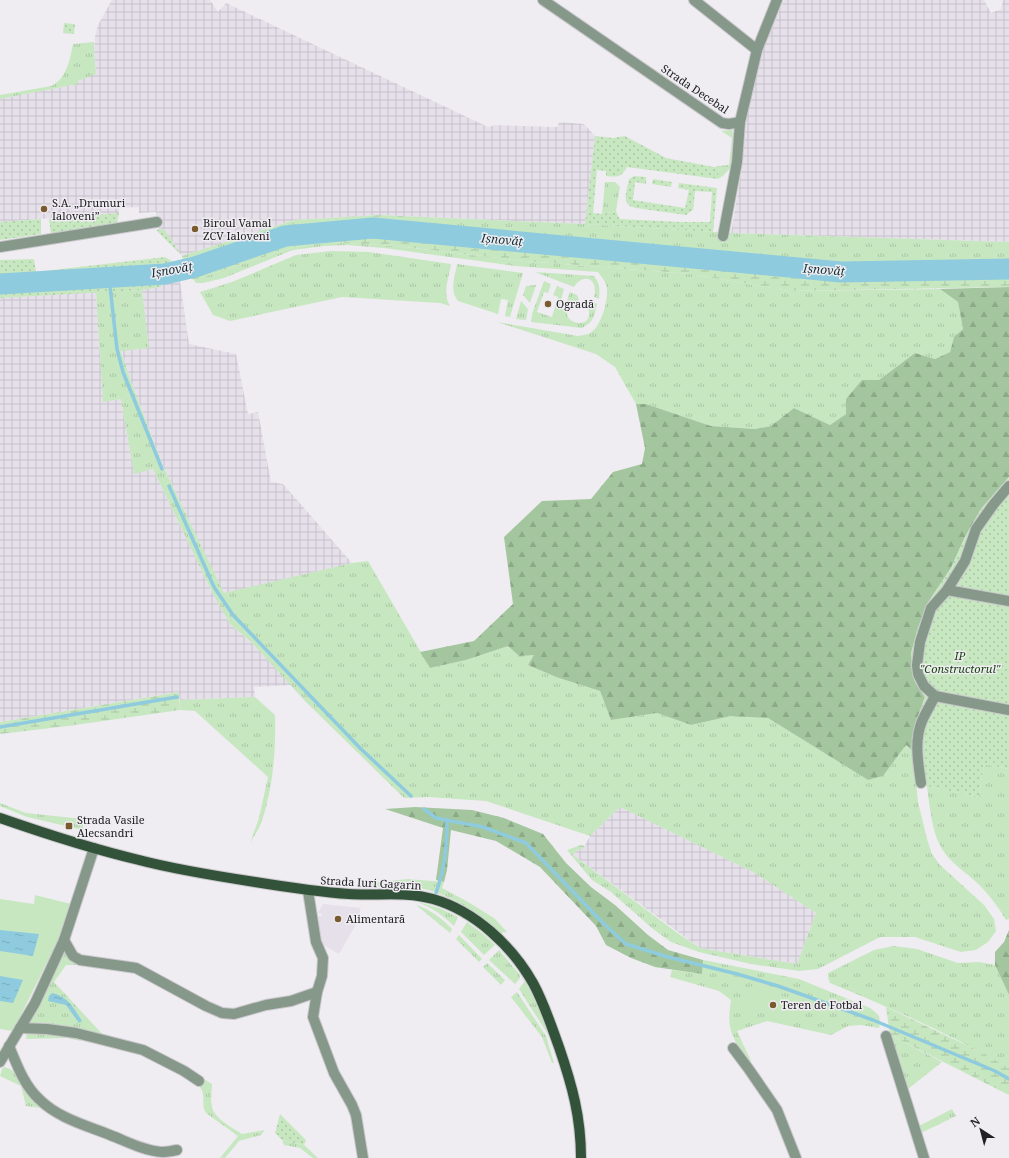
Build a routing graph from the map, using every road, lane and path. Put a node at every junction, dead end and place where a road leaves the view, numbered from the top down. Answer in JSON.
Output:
{"nodes":[{"id":1,"x":543,"y":0,"type":"edge"},
{"id":2,"x":694,"y":0,"type":"edge"},
{"id":3,"x":777,"y":0,"type":"edge"},
{"id":4,"x":757,"y":50,"type":"junction"},
{"id":5,"x":740,"y":122,"type":"junction"},
{"id":6,"x":157,"y":222,"type":"dead end"},
{"id":7,"x":723,"y":236,"type":"dead end"},
{"id":8,"x":0,"y":247,"type":"edge"},
{"id":9,"x":1008,"y":490,"type":"edge"},
{"id":10,"x":947,"y":590,"type":"junction"},
{"id":11,"x":1009,"y":601,"type":"edge"},
{"id":12,"x":935,"y":696,"type":"junction"},
{"id":13,"x":1009,"y":710,"type":"edge"},
{"id":14,"x":920,"y":783,"type":"dead end"},
{"id":15,"x":0,"y":818,"type":"edge"},
{"id":16,"x":94,"y":848,"type":"junction"},
{"id":17,"x":308,"y":891,"type":"junction"},
{"id":18,"x":64,"y":940,"type":"junction"},
{"id":19,"x":317,"y":992,"type":"junction"},
{"id":20,"x":20,"y":1028,"type":"junction"},
{"id":21,"x":886,"y":1036,"type":"dead end"},
{"id":22,"x":9,"y":1046,"type":"junction"},
{"id":23,"x":733,"y":1048,"type":"dead end"},
{"id":24,"x":0,"y":1062,"type":"edge"},
{"id":25,"x":199,"y":1081,"type":"dead end"},
{"id":26,"x":177,"y":1150,"type":"dead end"},
{"id":27,"x":362,"y":1158,"type":"edge"},
{"id":28,"x":581,"y":1158,"type":"edge"},
{"id":29,"x":796,"y":1158,"type":"edge"},
{"id":30,"x":924,"y":1158,"type":"edge"}],
"edges":[{"from":1,"to":5,"type":"street","name":"Strada Decebal"},
{"from":2,"to":4,"type":"street"},
{"from":3,"to":4,"type":"street"},
{"from":4,"to":5,"type":"street"},
{"from":5,"to":7,"type":"street"},
{"from":6,"to":8,"type":"street"},
{"from":9,"to":10,"type":"street"},
{"from":10,"to":11,"type":"street"},
{"from":10,"to":12,"type":"street"},
{"from":12,"to":13,"type":"street"},
{"from":12,"to":14,"type":"street"},
{"from":15,"to":16,"type":"main road","name":"Strada Iuri Gagarin"},
{"from":16,"to":17,"type":"main road","name":"Strada Iuri Gagarin"},
{"from":16,"to":18,"type":"street"},
{"from":17,"to":19,"type":"street"},
{"from":17,"to":28,"type":"main road","name":"Strada Iuri Gagarin"},
{"from":18,"to":19,"type":"street"},
{"from":18,"to":20,"type":"street"},
{"from":19,"to":27,"type":"street"},
{"from":20,"to":22,"type":"street"},
{"from":20,"to":25,"type":"street"},
{"from":21,"to":30,"type":"street"},
{"from":22,"to":24,"type":"street"},
{"from":22,"to":26,"type":"street"},
{"from":23,"to":29,"type":"street"}]}
